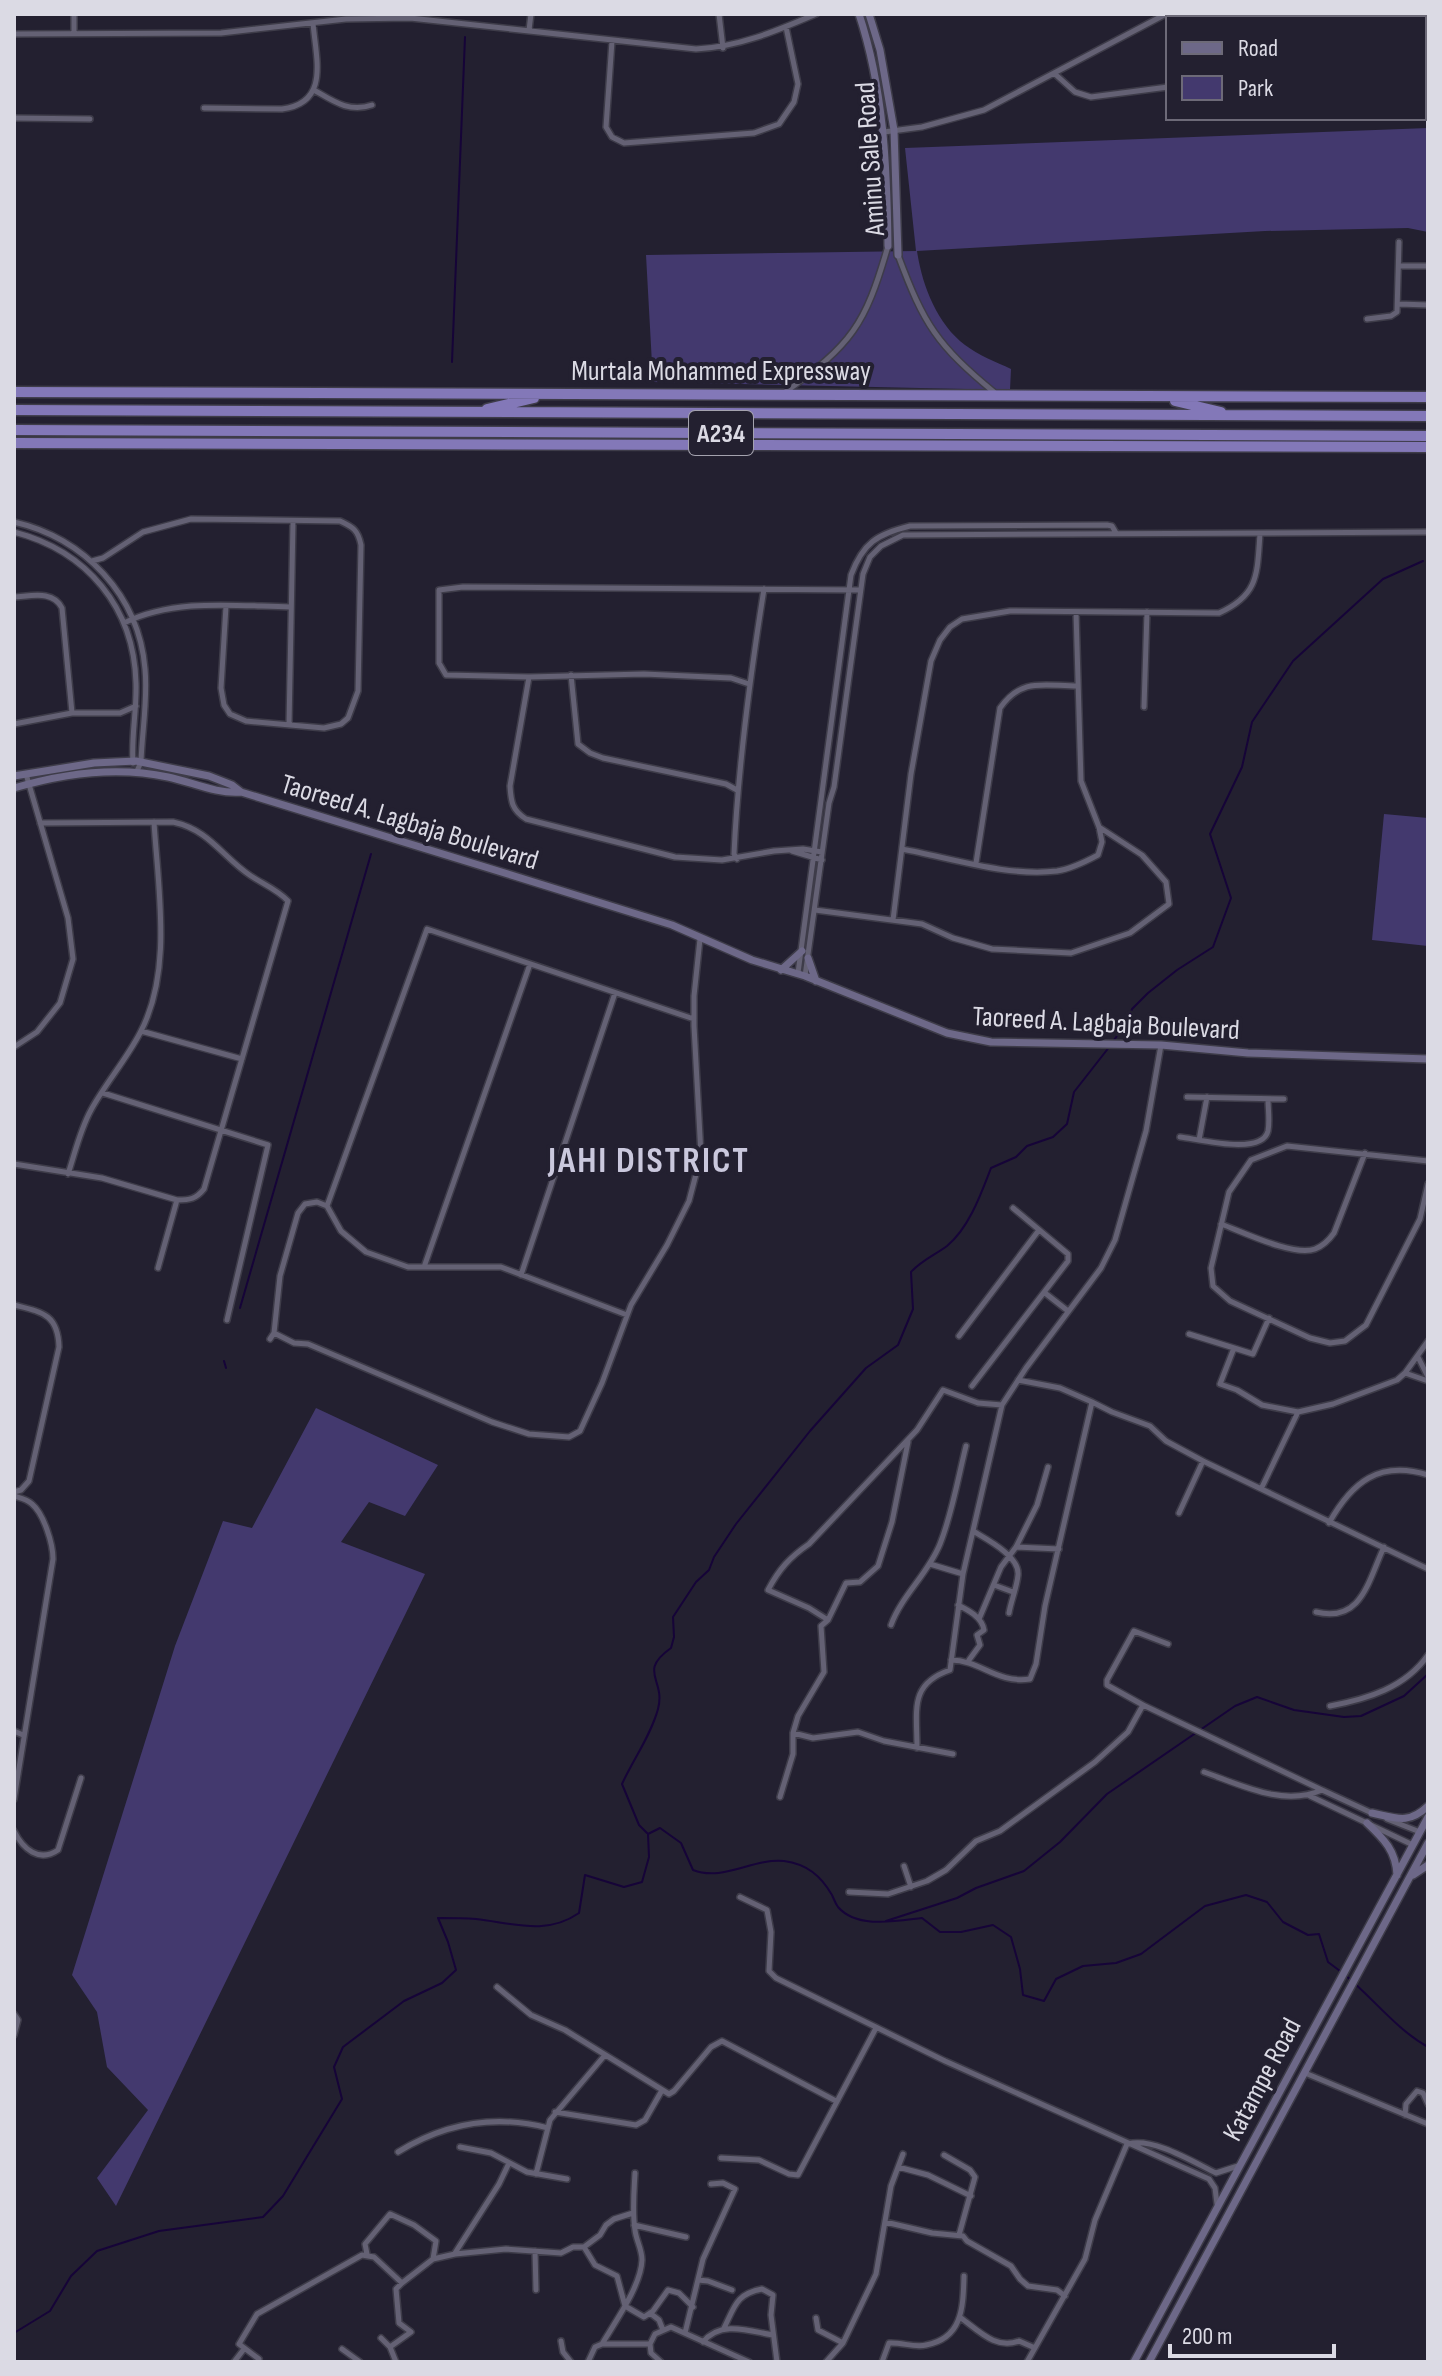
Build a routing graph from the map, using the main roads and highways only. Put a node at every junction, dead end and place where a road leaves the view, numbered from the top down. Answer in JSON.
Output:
{"nodes":[{"id":1,"x":14,"y":392,"type":"edge"},
{"id":2,"x":551,"y":393,"type":"junction"},
{"id":3,"x":1156,"y":396,"type":"junction"},
{"id":4,"x":1428,"y":397,"type":"edge"},
{"id":5,"x":14,"y":410,"type":"edge"},
{"id":6,"x":473,"y":413,"type":"junction"},
{"id":7,"x":1348,"y":415,"type":"junction"},
{"id":8,"x":1378,"y":415,"type":"junction"},
{"id":9,"x":1239,"y":416,"type":"junction"},
{"id":10,"x":1428,"y":416,"type":"edge"},
{"id":11,"x":14,"y":430,"type":"edge"},
{"id":12,"x":546,"y":433,"type":"junction"},
{"id":13,"x":1343,"y":435,"type":"junction"},
{"id":14,"x":1377,"y":436,"type":"junction"},
{"id":15,"x":1428,"y":436,"type":"edge"},
{"id":16,"x":14,"y":443,"type":"edge"},
{"id":17,"x":477,"y":445,"type":"junction"},
{"id":18,"x":1428,"y":447,"type":"edge"}],
"edges":[{"from":1,"to":2,"type":"highway","name":"Murtala Mohammed Expressway"},
{"from":2,"to":3,"type":"highway","name":"Murtala Mohammed Expressway"},
{"from":2,"to":6,"type":"highway"},
{"from":3,"to":4,"type":"highway","name":"Murtala Mohammed Expressway"},
{"from":3,"to":9,"type":"highway"},
{"from":5,"to":6,"type":"highway","name":"Murtala Mohammed Expressway","number":"A234"},
{"from":6,"to":9,"type":"highway","name":"Murtala Mohammed Expressway","number":"A234"},
{"from":7,"to":8,"type":"highway","name":"Murtala Mohammed Expressway","number":"A234"},
{"from":7,"to":9,"type":"highway","name":"Murtala Mohammed Expressway","number":"A234"},
{"from":7,"to":13,"type":"highway"},
{"from":8,"to":10,"type":"highway","name":"Murtala Mohammed Expressway","number":"A234"},
{"from":8,"to":14,"type":"highway"},
{"from":11,"to":12,"type":"highway","number":"A234"},
{"from":12,"to":13,"type":"highway","number":"A234"},
{"from":12,"to":17,"type":"highway"},
{"from":13,"to":14,"type":"highway","number":"A234"},
{"from":14,"to":15,"type":"highway","number":"A234"},
{"from":16,"to":17,"type":"highway"},
{"from":17,"to":18,"type":"highway"}]}
